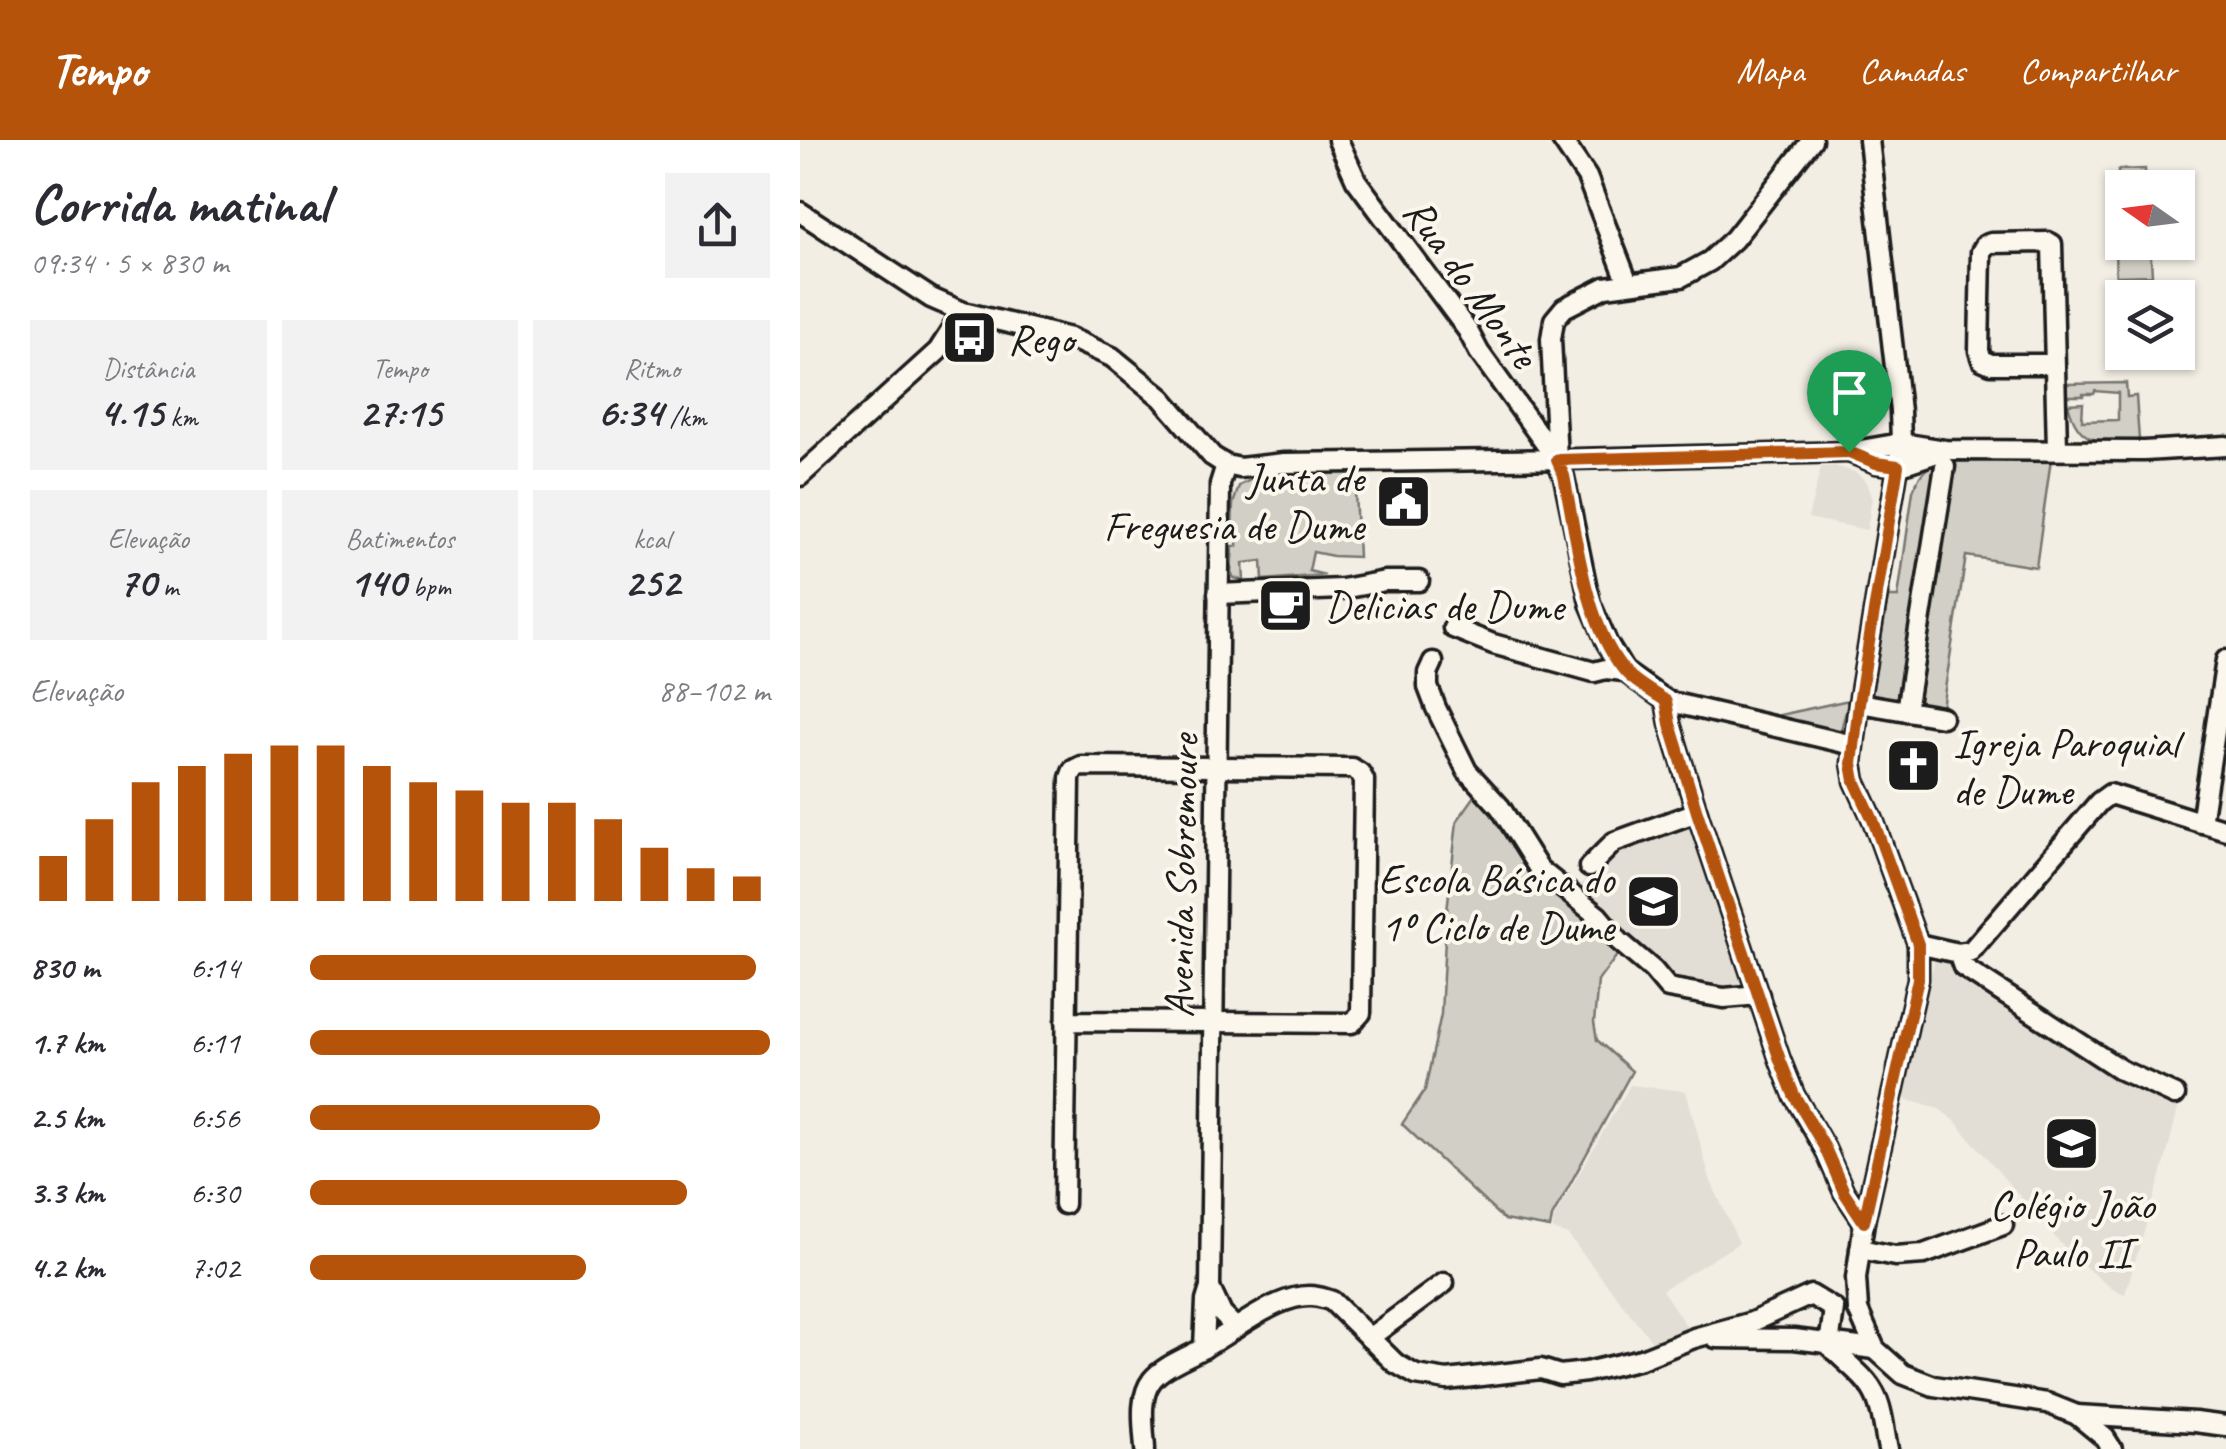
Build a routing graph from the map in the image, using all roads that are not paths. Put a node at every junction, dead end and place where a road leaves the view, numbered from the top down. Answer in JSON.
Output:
{"nodes":[{"id":1,"x":1338,"y":140,"type":"edge"},
{"id":2,"x":1562,"y":140,"type":"edge"},
{"id":3,"x":1869,"y":140,"type":"edge"},
{"id":4,"x":1805,"y":142,"type":"edge"},
{"id":5,"x":800,"y":212,"type":"edge"},
{"id":6,"x":1628,"y":283,"type":"junction"},
{"id":7,"x":963,"y":312,"type":"junction"},
{"id":8,"x":2054,"y":364,"type":"junction"},
{"id":9,"x":1901,"y":442,"type":"junction"},
{"id":10,"x":2226,"y":446,"type":"edge"},
{"id":11,"x":2057,"y":450,"type":"junction"},
{"id":12,"x":1849,"y":452,"type":"junction"},
{"id":13,"x":1945,"y":458,"type":"junction"},
{"id":14,"x":1557,"y":460,"type":"junction"},
{"id":15,"x":1226,"y":465,"type":"junction"},
{"id":16,"x":1898,"y":466,"type":"junction"},
{"id":17,"x":800,"y":476,"type":"edge"},
{"id":18,"x":1419,"y":581,"type":"dead end"},
{"id":19,"x":1218,"y":594,"type":"junction"},
{"id":20,"x":1453,"y":628,"type":"dead end"},
{"id":21,"x":2226,"y":660,"type":"edge"},
{"id":22,"x":1433,"y":662,"type":"dead end"},
{"id":23,"x":1624,"y":671,"type":"junction"},
{"id":24,"x":1666,"y":701,"type":"junction"},
{"id":25,"x":1859,"y":703,"type":"junction"},
{"id":26,"x":1906,"y":711,"type":"junction"},
{"id":27,"x":1942,"y":718,"type":"dead end"},
{"id":28,"x":1854,"y":745,"type":"junction"},
{"id":29,"x":1217,"y":767,"type":"junction"},
{"id":30,"x":1697,"y":812,"type":"junction"},
{"id":31,"x":2200,"y":824,"type":"junction"},
{"id":32,"x":2226,"y":830,"type":"edge"},
{"id":33,"x":1589,"y":866,"type":"dead end"},
{"id":34,"x":1918,"y":944,"type":"junction"},
{"id":35,"x":1958,"y":953,"type":"junction"},
{"id":36,"x":1759,"y":995,"type":"junction"},
{"id":37,"x":1066,"y":1021,"type":"junction"},
{"id":38,"x":1214,"y":1022,"type":"junction"},
{"id":39,"x":2175,"y":1096,"type":"dead end"},
{"id":40,"x":1064,"y":1204,"type":"dead end"},
{"id":41,"x":1864,"y":1222,"type":"junction"},
{"id":42,"x":2003,"y":1225,"type":"dead end"},
{"id":43,"x":1860,"y":1249,"type":"junction"},
{"id":44,"x":1444,"y":1283,"type":"dead end"},
{"id":45,"x":1210,"y":1288,"type":"junction"},
{"id":46,"x":1236,"y":1328,"type":"junction"},
{"id":47,"x":1368,"y":1338,"type":"junction"},
{"id":48,"x":1694,"y":1338,"type":"junction"},
{"id":49,"x":1829,"y":1345,"type":"junction"},
{"id":50,"x":1204,"y":1348,"type":"junction"},
{"id":51,"x":1875,"y":1350,"type":"junction"},
{"id":52,"x":2076,"y":1414,"type":"junction"},
{"id":53,"x":2226,"y":1426,"type":"edge"},
{"id":54,"x":1145,"y":1449,"type":"edge"},
{"id":55,"x":1888,"y":1449,"type":"edge"},
{"id":56,"x":2112,"y":1449,"type":"edge"}],
"edges":[{"from":1,"to":14,"type":"street","name":"Rua do Monte"},
{"from":2,"to":6,"type":"street"},
{"from":3,"to":9,"type":"street"},
{"from":4,"to":6,"type":"street"},
{"from":5,"to":7,"type":"street"},
{"from":6,"to":14,"type":"street"},
{"from":7,"to":15,"type":"street"},
{"from":7,"to":17,"type":"street"},
{"from":8,"to":8,"type":"street"},
{"from":8,"to":11,"type":"street"},
{"from":9,"to":12,"type":"street"},
{"from":9,"to":13,"type":"street"},
{"from":9,"to":16,"type":"street"},
{"from":10,"to":11,"type":"street"},
{"from":11,"to":13,"type":"street"},
{"from":12,"to":14,"type":"street"},
{"from":12,"to":16,"type":"street"},
{"from":13,"to":16,"type":"street"},
{"from":13,"to":26,"type":"street"},
{"from":14,"to":15,"type":"street"},
{"from":14,"to":23,"type":"street"},
{"from":15,"to":19,"type":"street","name":"Avenida Sobremoure"},
{"from":16,"to":25,"type":"street"},
{"from":18,"to":19,"type":"street"},
{"from":19,"to":29,"type":"street","name":"Avenida Sobremoure"},
{"from":20,"to":23,"type":"street"},
{"from":21,"to":31,"type":"street"},
{"from":22,"to":36,"type":"street"},
{"from":23,"to":24,"type":"street"},
{"from":24,"to":28,"type":"street"},
{"from":24,"to":30,"type":"street"},
{"from":25,"to":26,"type":"street"},
{"from":25,"to":28,"type":"street"},
{"from":26,"to":27,"type":"street"},
{"from":28,"to":34,"type":"street"},
{"from":29,"to":37,"type":"street"},
{"from":29,"to":38,"type":"street","name":"Avenida Sobremoure"},
{"from":29,"to":38,"type":"street"},
{"from":30,"to":33,"type":"street"},
{"from":30,"to":36,"type":"street"},
{"from":31,"to":32,"type":"street"},
{"from":31,"to":35,"type":"street"},
{"from":34,"to":35,"type":"street"},
{"from":34,"to":41,"type":"street"},
{"from":35,"to":39,"type":"street"},
{"from":36,"to":41,"type":"street"},
{"from":37,"to":38,"type":"street"},
{"from":37,"to":40,"type":"street"},
{"from":38,"to":45,"type":"street","name":"Avenida Sobremoure"},
{"from":41,"to":43,"type":"street"},
{"from":42,"to":43,"type":"street"},
{"from":43,"to":51,"type":"street"},
{"from":44,"to":47,"type":"street"},
{"from":45,"to":46,"type":"street"},
{"from":45,"to":50,"type":"street","name":"Avenida Sobremoure"},
{"from":46,"to":47,"type":"street"},
{"from":46,"to":50,"type":"street"},
{"from":47,"to":48,"type":"street"},
{"from":48,"to":49,"type":"street"},
{"from":48,"to":49,"type":"street"},
{"from":49,"to":51,"type":"street"},
{"from":49,"to":55,"type":"street"},
{"from":50,"to":54,"type":"street"},
{"from":51,"to":52,"type":"street"},
{"from":52,"to":53,"type":"street"},
{"from":52,"to":56,"type":"street"}]}
